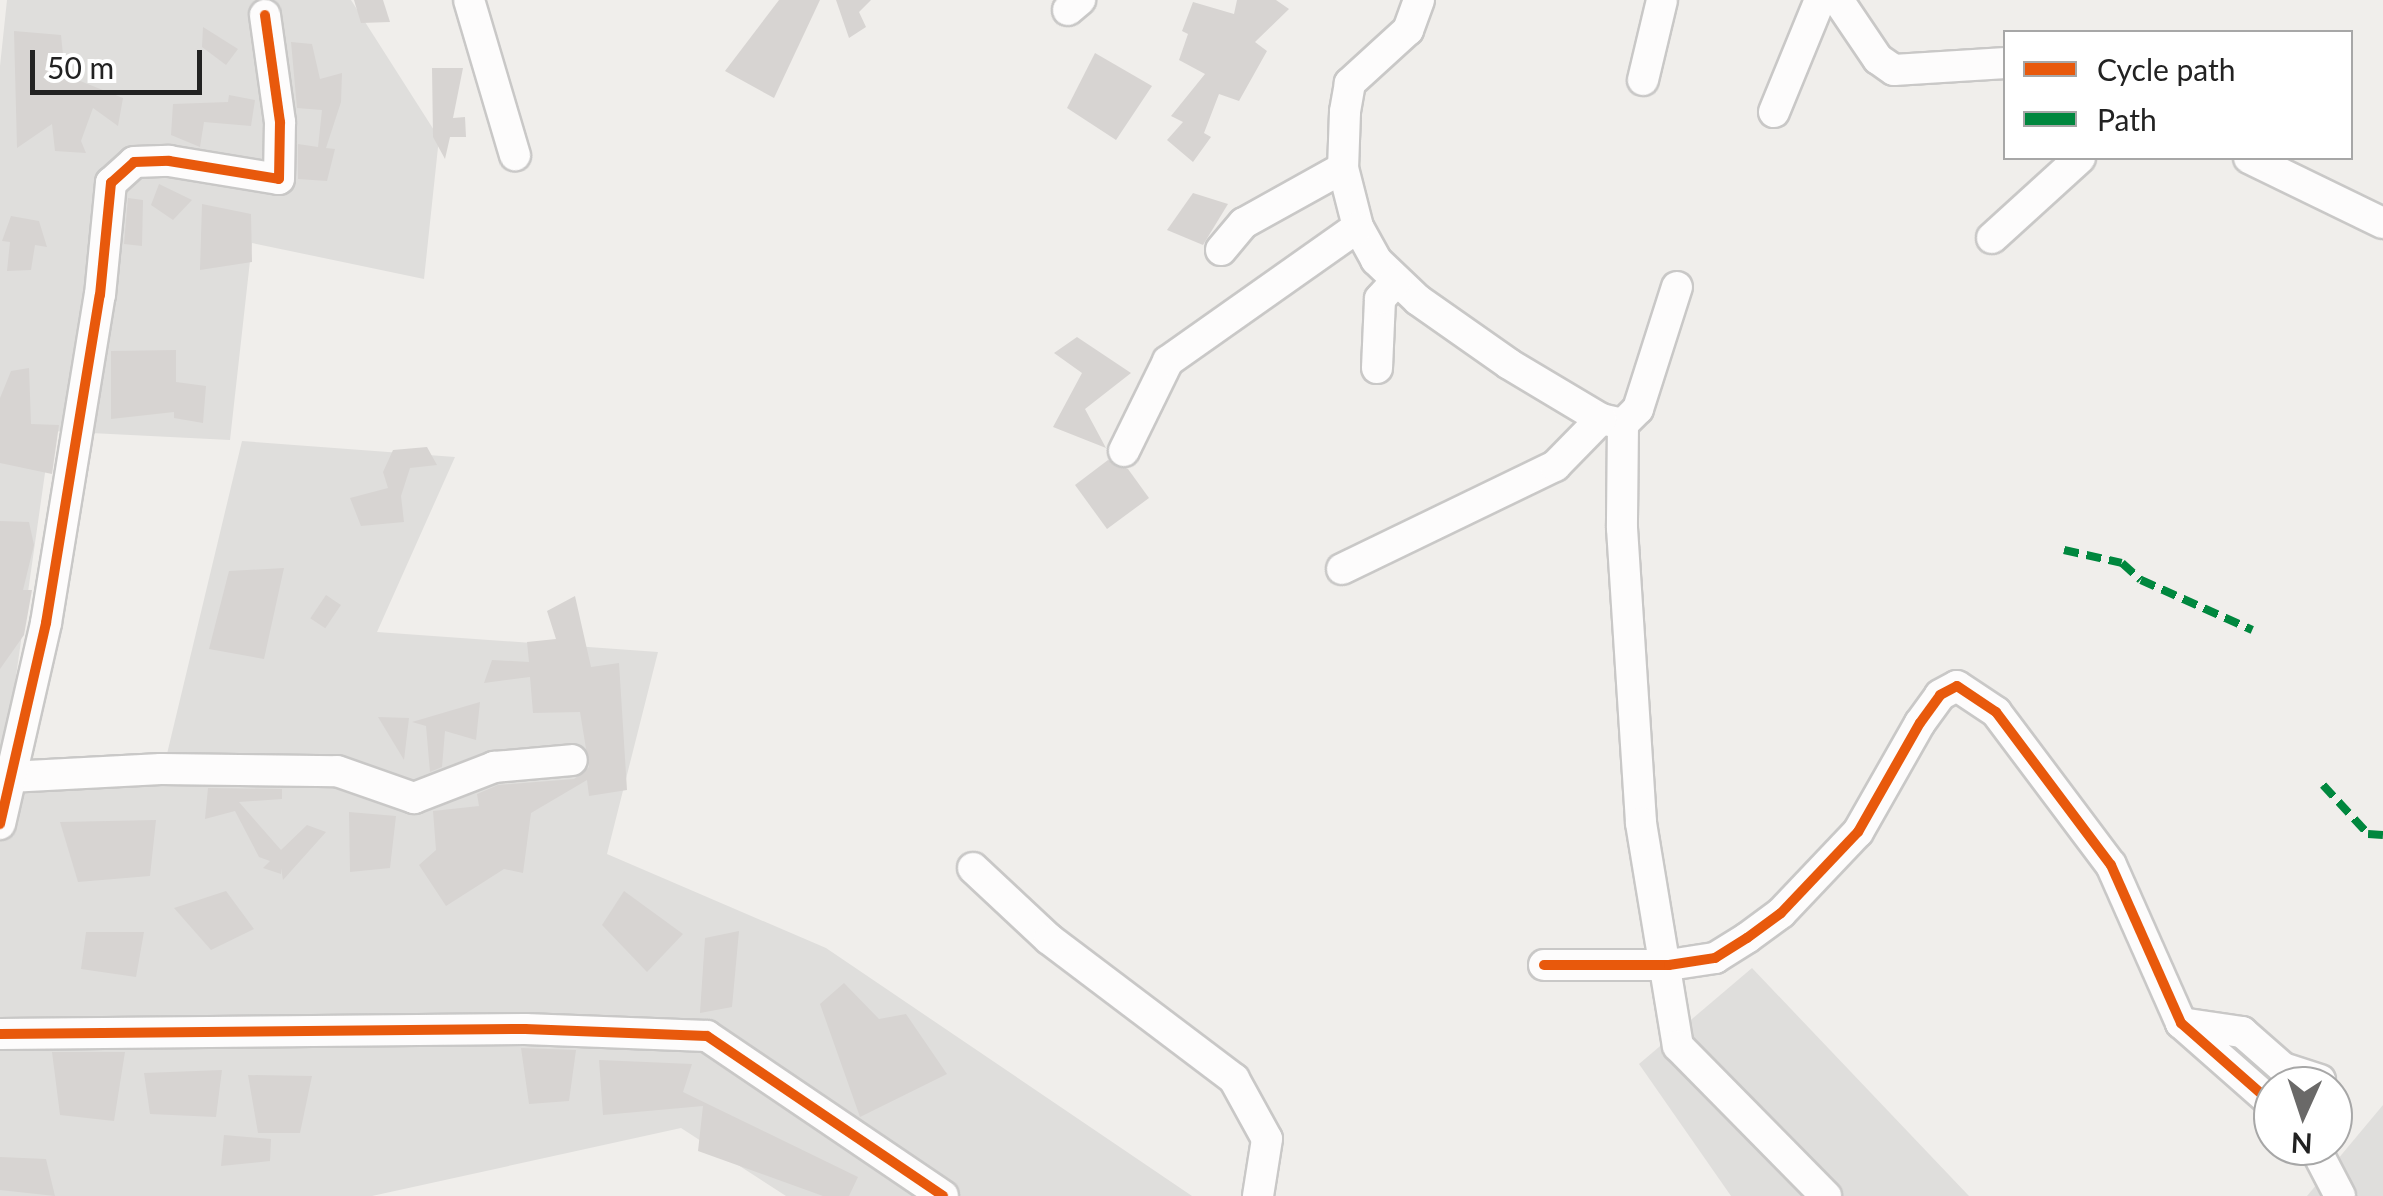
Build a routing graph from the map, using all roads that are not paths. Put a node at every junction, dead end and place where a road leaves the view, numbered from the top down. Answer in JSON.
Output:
{"nodes":[{"id":1,"x":469,"y":0,"type":"edge"},
{"id":2,"x":1419,"y":0,"type":"edge"},
{"id":3,"x":1662,"y":0,"type":"edge"},
{"id":4,"x":1820,"y":0,"type":"edge"},
{"id":5,"x":1838,"y":0,"type":"edge"},
{"id":6,"x":265,"y":15,"type":"dead end"},
{"id":7,"x":2003,"y":63,"type":"edge"},
{"id":8,"x":1643,"y":80,"type":"dead end"},
{"id":9,"x":1774,"y":112,"type":"dead end"},
{"id":10,"x":515,"y":155,"type":"dead end"},
{"id":11,"x":2078,"y":160,"type":"edge"},
{"id":12,"x":2253,"y":160,"type":"edge"},
{"id":13,"x":1343,"y":168,"type":"junction"},
{"id":14,"x":2383,"y":223,"type":"edge"},
{"id":15,"x":1358,"y":226,"type":"junction"},
{"id":16,"x":1992,"y":238,"type":"dead end"},
{"id":17,"x":1221,"y":250,"type":"dead end"},
{"id":18,"x":1396,"y":282,"type":"junction"},
{"id":19,"x":1677,"y":286,"type":"dead end"},
{"id":20,"x":1378,"y":368,"type":"dead end"},
{"id":21,"x":1612,"y":422,"type":"junction"},
{"id":22,"x":1124,"y":451,"type":"dead end"},
{"id":23,"x":1342,"y":569,"type":"dead end"},
{"id":24,"x":572,"y":760,"type":"dead end"},
{"id":25,"x":9,"y":777,"type":"junction"},
{"id":26,"x":0,"y":824,"type":"edge"},
{"id":27,"x":974,"y":868,"type":"dead end"},
{"id":28,"x":1544,"y":965,"type":"dead end"},
{"id":29,"x":1669,"y":965,"type":"junction"},
{"id":30,"x":2181,"y":1023,"type":"junction"},
{"id":31,"x":0,"y":1034,"type":"edge"},
{"id":32,"x":2281,"y":1066,"type":"edge"},
{"id":33,"x":2253,"y":1086,"type":"edge"},
{"id":34,"x":2324,"y":1166,"type":"edge"},
{"id":35,"x":943,"y":1196,"type":"edge"},
{"id":36,"x":1258,"y":1196,"type":"edge"},
{"id":37,"x":1826,"y":1196,"type":"edge"},
{"id":38,"x":2340,"y":1196,"type":"edge"}],
"edges":[{"from":1,"to":10,"type":"street"},
{"from":2,"to":13,"type":"street"},
{"from":3,"to":8,"type":"street"},
{"from":4,"to":9,"type":"street"},
{"from":5,"to":7,"type":"street"},
{"from":6,"to":25,"type":"street"},
{"from":11,"to":16,"type":"street"},
{"from":12,"to":14,"type":"street"},
{"from":13,"to":15,"type":"street"},
{"from":13,"to":17,"type":"street"},
{"from":15,"to":18,"type":"street"},
{"from":15,"to":22,"type":"street"},
{"from":18,"to":20,"type":"street"},
{"from":18,"to":21,"type":"street"},
{"from":19,"to":21,"type":"street"},
{"from":21,"to":23,"type":"street"},
{"from":21,"to":29,"type":"street"},
{"from":24,"to":25,"type":"street"},
{"from":25,"to":26,"type":"street"},
{"from":27,"to":36,"type":"street"},
{"from":28,"to":29,"type":"street"},
{"from":29,"to":30,"type":"street"},
{"from":29,"to":37,"type":"street"},
{"from":30,"to":32,"type":"street"},
{"from":30,"to":33,"type":"street"},
{"from":31,"to":35,"type":"street"},
{"from":34,"to":38,"type":"street"}]}
